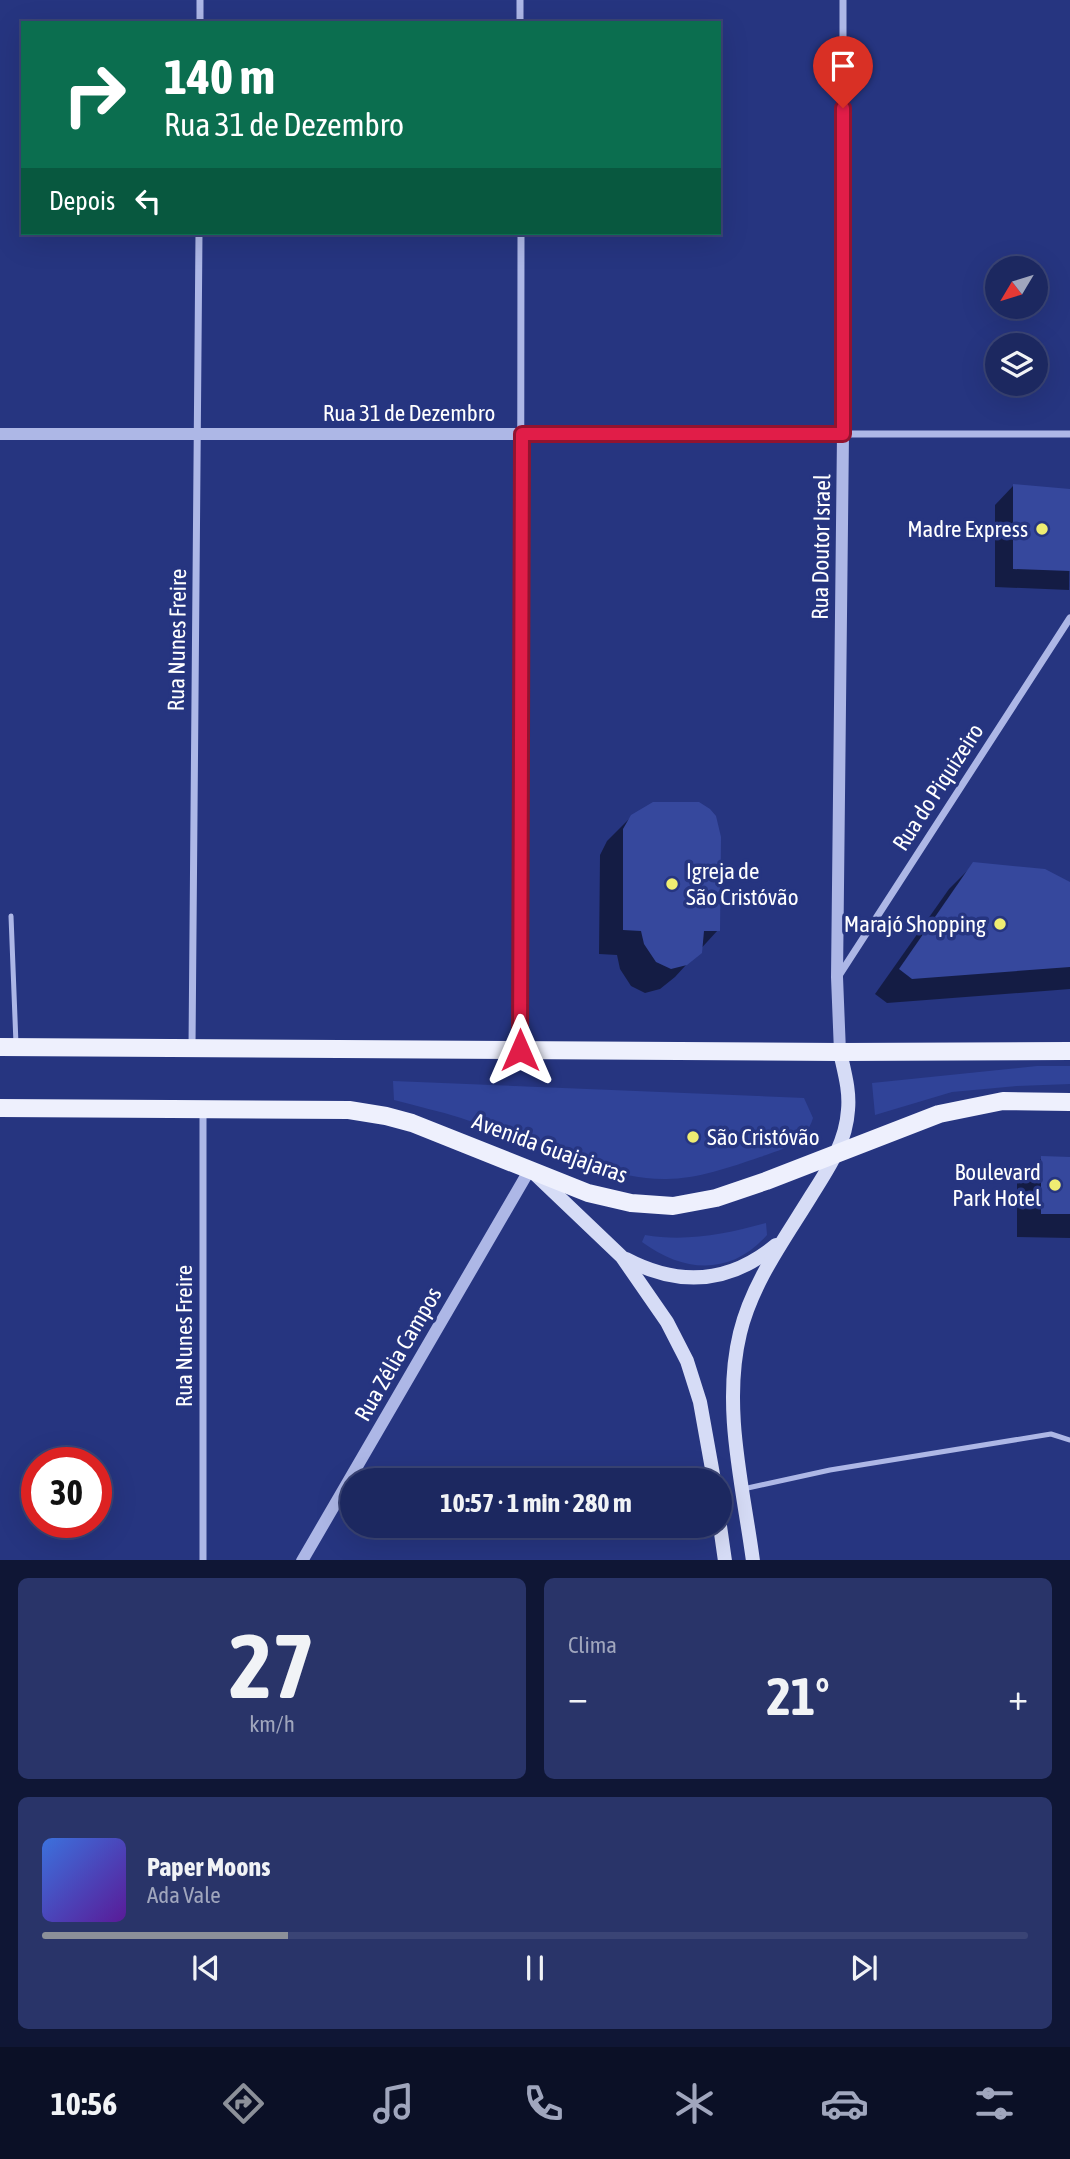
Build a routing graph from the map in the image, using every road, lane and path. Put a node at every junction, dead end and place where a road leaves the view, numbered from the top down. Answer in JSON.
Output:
{"nodes":[{"id":1,"x":200,"y":0,"type":"edge"},
{"id":2,"x":520,"y":0,"type":"edge"},
{"id":3,"x":843,"y":0,"type":"edge"},
{"id":4,"x":200,"y":21,"type":"edge"},
{"id":5,"x":520,"y":21,"type":"edge"},
{"id":6,"x":199,"y":235,"type":"edge"},
{"id":7,"x":521,"y":235,"type":"edge"},
{"id":8,"x":0,"y":434,"type":"edge"},
{"id":9,"x":198,"y":434,"type":"junction"},
{"id":10,"x":522,"y":434,"type":"junction"},
{"id":11,"x":843,"y":434,"type":"junction"},
{"id":12,"x":1070,"y":434,"type":"edge"},
{"id":13,"x":1070,"y":618,"type":"edge"},
{"id":14,"x":11,"y":916,"type":"dead end"},
{"id":15,"x":837,"y":977,"type":"junction"},
{"id":16,"x":8,"y":1047,"type":"edge"},
{"id":17,"x":192,"y":1048,"type":"junction"},
{"id":18,"x":520,"y":1050,"type":"junction"},
{"id":19,"x":1070,"y":1051,"type":"edge"},
{"id":20,"x":840,"y":1052,"type":"junction"},
{"id":21,"x":1070,"y":1102,"type":"edge"},
{"id":22,"x":0,"y":1108,"type":"edge"},
{"id":23,"x":203,"y":1111,"type":"junction"},
{"id":24,"x":837,"y":1155,"type":"junction"},
{"id":25,"x":530,"y":1169,"type":"junction"},
{"id":26,"x":786,"y":1236,"type":"junction"},
{"id":27,"x":622,"y":1257,"type":"junction"},
{"id":28,"x":1070,"y":1440,"type":"edge"},
{"id":29,"x":712,"y":1468,"type":"edge"},
{"id":30,"x":743,"y":1489,"type":"junction"},
{"id":31,"x":722,"y":1538,"type":"edge"},
{"id":32,"x":203,"y":1560,"type":"edge"},
{"id":33,"x":302,"y":1560,"type":"edge"},
{"id":34,"x":725,"y":1560,"type":"edge"},
{"id":35,"x":753,"y":1560,"type":"edge"}],
"edges":[{"from":1,"to":4,"type":"street"},
{"from":2,"to":5,"type":"street"},
{"from":3,"to":11,"type":"street","name":"Rua Doutor Israel"},
{"from":6,"to":9,"type":"street","name":"Rua Nunes Freire"},
{"from":7,"to":10,"type":"street"},
{"from":8,"to":9,"type":"street","name":"Rua 31 de Dezembro"},
{"from":9,"to":10,"type":"street","name":"Rua 31 de Dezembro"},
{"from":9,"to":17,"type":"street","name":"Rua Nunes Freire"},
{"from":10,"to":11,"type":"street","name":"Rua 31 de Dezembro"},
{"from":10,"to":18,"type":"street"},
{"from":11,"to":12,"type":"street","name":"Rua 31 de Dezembro"},
{"from":11,"to":15,"type":"street","name":"Rua Doutor Israel"},
{"from":13,"to":15,"type":"street","name":"Rua do Piquizeiro"},
{"from":14,"to":16,"type":"lane"},
{"from":15,"to":20,"type":"street","name":"Rua Doutor Israel"},
{"from":16,"to":17,"type":"main road"},
{"from":17,"to":18,"type":"main road"},
{"from":18,"to":20,"type":"main road"},
{"from":19,"to":20,"type":"main road"},
{"from":20,"to":24,"type":"main road"},
{"from":21,"to":24,"type":"main road","name":"Avenida Guajajaras"},
{"from":22,"to":23,"type":"main road","name":"Avenida Guajajaras"},
{"from":23,"to":25,"type":"main road","name":"Avenida Guajajaras"},
{"from":23,"to":32,"type":"street","name":"Rua Nunes Freire"},
{"from":24,"to":25,"type":"main road","name":"Avenida Guajajaras"},
{"from":24,"to":26,"type":"main road"},
{"from":25,"to":27,"type":"main road"},
{"from":25,"to":33,"type":"street","name":"Rua Zélia Campos"},
{"from":26,"to":27,"type":"main road"},
{"from":26,"to":30,"type":"main road"},
{"from":27,"to":29,"type":"main road"},
{"from":28,"to":30,"type":"lane"},
{"from":30,"to":35,"type":"main road"},
{"from":31,"to":34,"type":"main road"}]}
